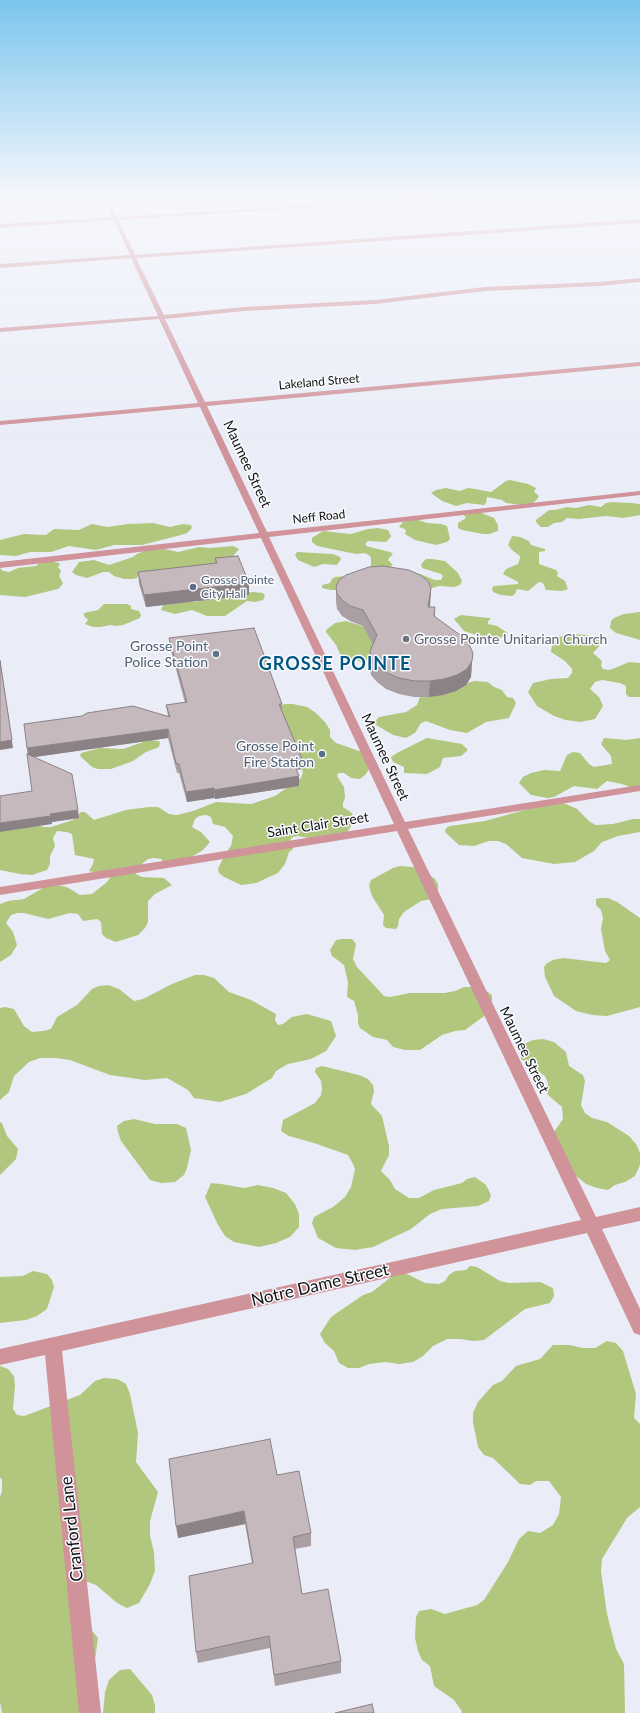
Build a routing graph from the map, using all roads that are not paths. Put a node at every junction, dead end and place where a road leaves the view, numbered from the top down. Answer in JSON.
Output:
{"nodes":[{"id":1,"x":144,"y":279,"type":"edge"},
{"id":2,"x":640,"y":280,"type":"edge"},
{"id":3,"x":162,"y":317,"type":"junction"},
{"id":4,"x":0,"y":330,"type":"edge"},
{"id":5,"x":640,"y":364,"type":"edge"},
{"id":6,"x":202,"y":404,"type":"junction"},
{"id":7,"x":0,"y":423,"type":"edge"},
{"id":8,"x":640,"y":493,"type":"edge"},
{"id":9,"x":264,"y":535,"type":"junction"},
{"id":10,"x":0,"y":565,"type":"edge"},
{"id":11,"x":640,"y":788,"type":"edge"},
{"id":12,"x":401,"y":827,"type":"junction"},
{"id":13,"x":0,"y":891,"type":"edge"},
{"id":14,"x":640,"y":1214,"type":"edge"},
{"id":15,"x":591,"y":1225,"type":"junction"},
{"id":16,"x":640,"y":1327,"type":"edge"},
{"id":17,"x":53,"y":1345,"type":"junction"},
{"id":18,"x":0,"y":1357,"type":"edge"},
{"id":19,"x":90,"y":1713,"type":"edge"}],
"edges":[{"from":1,"to":3,"type":"street","name":"Maumee Street"},
{"from":2,"to":3,"type":"street"},
{"from":3,"to":4,"type":"street"},
{"from":3,"to":6,"type":"street","name":"Maumee Street"},
{"from":5,"to":6,"type":"street","name":"Lakeland Street"},
{"from":6,"to":7,"type":"street","name":"Lakeland Street"},
{"from":6,"to":9,"type":"street","name":"Maumee Street"},
{"from":8,"to":9,"type":"street","name":"Neff Road"},
{"from":9,"to":10,"type":"street","name":"Neff Road"},
{"from":9,"to":12,"type":"street","name":"Maumee Street"},
{"from":11,"to":12,"type":"street","name":"Saint Clair Street"},
{"from":12,"to":13,"type":"street","name":"Saint Clair Street"},
{"from":12,"to":15,"type":"street","name":"Maumee Street"},
{"from":14,"to":15,"type":"street","name":"Notre Dame Street"},
{"from":15,"to":16,"type":"street","name":"Maumee Street"},
{"from":15,"to":17,"type":"street","name":"Notre Dame Street"},
{"from":17,"to":18,"type":"street","name":"Notre Dame Street"},
{"from":17,"to":19,"type":"street","name":"Cranford Lane"}]}
